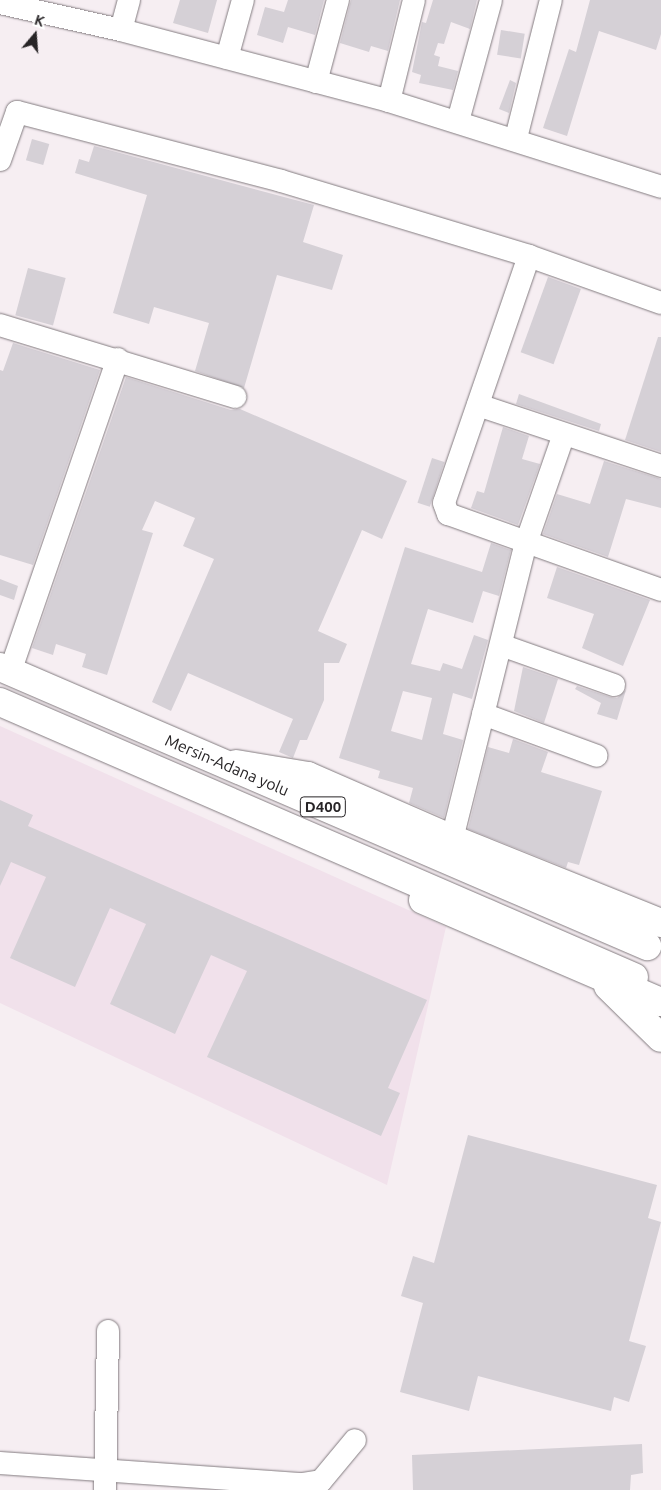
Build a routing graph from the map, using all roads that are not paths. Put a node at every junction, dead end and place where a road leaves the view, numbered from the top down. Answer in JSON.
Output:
{"nodes":[{"id":1,"x":128,"y":0,"type":"edge"},
{"id":2,"x":243,"y":0,"type":"edge"},
{"id":3,"x":338,"y":0,"type":"edge"},
{"id":4,"x":414,"y":0,"type":"edge"},
{"id":5,"x":491,"y":0,"type":"edge"},
{"id":6,"x":552,"y":0,"type":"edge"},
{"id":7,"x":4,"y":4,"type":"edge"},
{"id":8,"x":121,"y":30,"type":"junction"},
{"id":9,"x":227,"y":58,"type":"junction"},
{"id":10,"x":316,"y":82,"type":"junction"},
{"id":11,"x":389,"y":101,"type":"junction"},
{"id":12,"x":458,"y":121,"type":"junction"},
{"id":13,"x":516,"y":138,"type":"junction"},
{"id":14,"x":0,"y":160,"type":"edge"},
{"id":15,"x":661,"y":187,"type":"edge"},
{"id":16,"x":529,"y":256,"type":"junction"},
{"id":17,"x":661,"y":303,"type":"edge"},
{"id":18,"x":0,"y":325,"type":"edge"},
{"id":19,"x":117,"y":360,"type":"junction"},
{"id":20,"x":235,"y":397,"type":"dead end"},
{"id":21,"x":478,"y":405,"type":"junction"},
{"id":22,"x":564,"y":434,"type":"junction"},
{"id":23,"x":661,"y":466,"type":"edge"},
{"id":24,"x":526,"y":543,"type":"junction"},
{"id":25,"x":661,"y":590,"type":"edge"},
{"id":26,"x":501,"y":645,"type":"junction"},
{"id":27,"x":5,"y":670,"type":"edge"},
{"id":28,"x":614,"y":685,"type":"dead end"},
{"id":29,"x":0,"y":702,"type":"edge"},
{"id":30,"x":483,"y":714,"type":"junction"},
{"id":31,"x":597,"y":756,"type":"dead end"},
{"id":32,"x":214,"y":760,"type":"junction"},
{"id":33,"x":200,"y":789,"type":"junction"},
{"id":34,"x":452,"y":839,"type":"junction"},
{"id":35,"x":661,"y":923,"type":"edge"},
{"id":36,"x":647,"y":946,"type":"dead end"},
{"id":37,"x":600,"y":978,"type":"junction"},
{"id":38,"x":651,"y":992,"type":"edge"},
{"id":39,"x":661,"y":1038,"type":"edge"},
{"id":40,"x":108,"y":1331,"type":"dead end"},
{"id":41,"x":355,"y":1440,"type":"dead end"},
{"id":42,"x":0,"y":1463,"type":"edge"},
{"id":43,"x":106,"y":1480,"type":"edge"}],
"edges":[{"from":1,"to":8,"type":"street"},
{"from":2,"to":9,"type":"street"},
{"from":3,"to":10,"type":"street"},
{"from":4,"to":11,"type":"street"},
{"from":5,"to":12,"type":"street"},
{"from":6,"to":13,"type":"street"},
{"from":7,"to":8,"type":"street"},
{"from":8,"to":9,"type":"street"},
{"from":9,"to":10,"type":"street"},
{"from":10,"to":11,"type":"street"},
{"from":11,"to":12,"type":"street"},
{"from":12,"to":13,"type":"street"},
{"from":13,"to":15,"type":"street"},
{"from":14,"to":16,"type":"street"},
{"from":16,"to":17,"type":"street"},
{"from":16,"to":21,"type":"street"},
{"from":18,"to":19,"type":"street"},
{"from":19,"to":20,"type":"street"},
{"from":19,"to":27,"type":"street"},
{"from":21,"to":22,"type":"street"},
{"from":21,"to":24,"type":"street"},
{"from":22,"to":23,"type":"street"},
{"from":22,"to":24,"type":"street"},
{"from":24,"to":25,"type":"street"},
{"from":24,"to":26,"type":"street"},
{"from":26,"to":28,"type":"street"},
{"from":26,"to":30,"type":"street"},
{"from":27,"to":32,"type":"main road","name":"Mersin-Adana yolu","number":"D400"},
{"from":29,"to":33,"type":"main road","name":"Mersin-Adana yolu","number":"D400"},
{"from":30,"to":31,"type":"street"},
{"from":30,"to":34,"type":"street"},
{"from":32,"to":34,"type":"main road"},
{"from":32,"to":36,"type":"main road","name":"Mersin-Adana yolu","number":"D400"},
{"from":33,"to":37,"type":"main road"},
{"from":33,"to":38,"type":"main road","name":"Mersin-Adana yolu","number":"D400"},
{"from":34,"to":35,"type":"main road"},
{"from":37,"to":38,"type":"main road"},
{"from":37,"to":39,"type":"main road"},
{"from":40,"to":43,"type":"street"},
{"from":41,"to":43,"type":"street"},
{"from":42,"to":43,"type":"street"}]}
